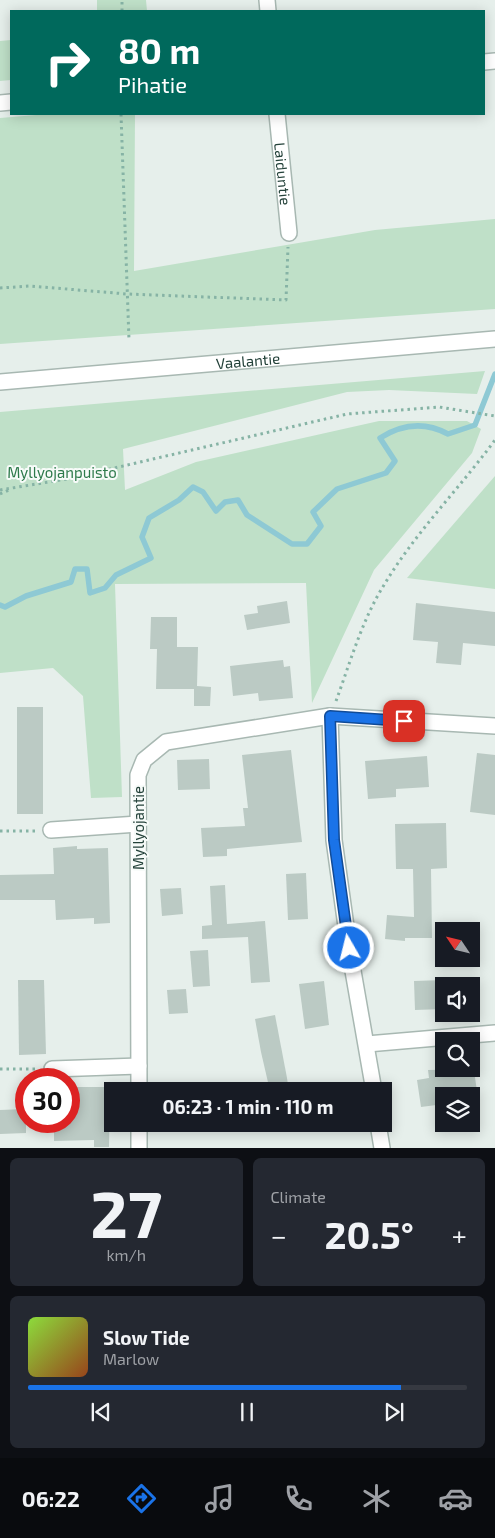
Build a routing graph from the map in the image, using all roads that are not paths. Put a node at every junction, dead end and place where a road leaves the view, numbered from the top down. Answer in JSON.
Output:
{"nodes":[{"id":1,"x":277,"y":115,"type":"edge"},
{"id":2,"x":289,"y":233,"type":"road end"},
{"id":3,"x":495,"y":339,"type":"edge"},
{"id":4,"x":0,"y":382,"type":"edge"},
{"id":5,"x":330,"y":716,"type":"junction"},
{"id":6,"x":495,"y":726,"type":"edge"},
{"id":7,"x":138,"y":824,"type":"junction"},
{"id":8,"x":51,"y":830,"type":"road end"},
{"id":9,"x":495,"y":1033,"type":"edge"},
{"id":10,"x":367,"y":1044,"type":"junction"},
{"id":11,"x":139,"y":1066,"type":"junction"},
{"id":12,"x":52,"y":1068,"type":"dead end"},
{"id":13,"x":139,"y":1082,"type":"edge"},
{"id":14,"x":373,"y":1082,"type":"edge"},
{"id":15,"x":139,"y":1132,"type":"edge"},
{"id":16,"x":379,"y":1132,"type":"edge"},
{"id":17,"x":139,"y":1148,"type":"edge"},
{"id":18,"x":382,"y":1148,"type":"edge"}],
"edges":[{"from":1,"to":2,"type":"street","name":"Laiduntie"},
{"from":3,"to":4,"type":"street","name":"Vaalantie"},
{"from":5,"to":6,"type":"street","name":"Myllyojantie"},
{"from":5,"to":7,"type":"street","name":"Myllyojantie"},
{"from":5,"to":10,"type":"street"},
{"from":7,"to":8,"type":"street"},
{"from":7,"to":11,"type":"street","name":"Myllyojantie"},
{"from":9,"to":10,"type":"street"},
{"from":10,"to":14,"type":"street"},
{"from":11,"to":12,"type":"street"},
{"from":11,"to":13,"type":"street","name":"Myllyojantie"},
{"from":15,"to":17,"type":"street"},
{"from":16,"to":18,"type":"street"}]}
